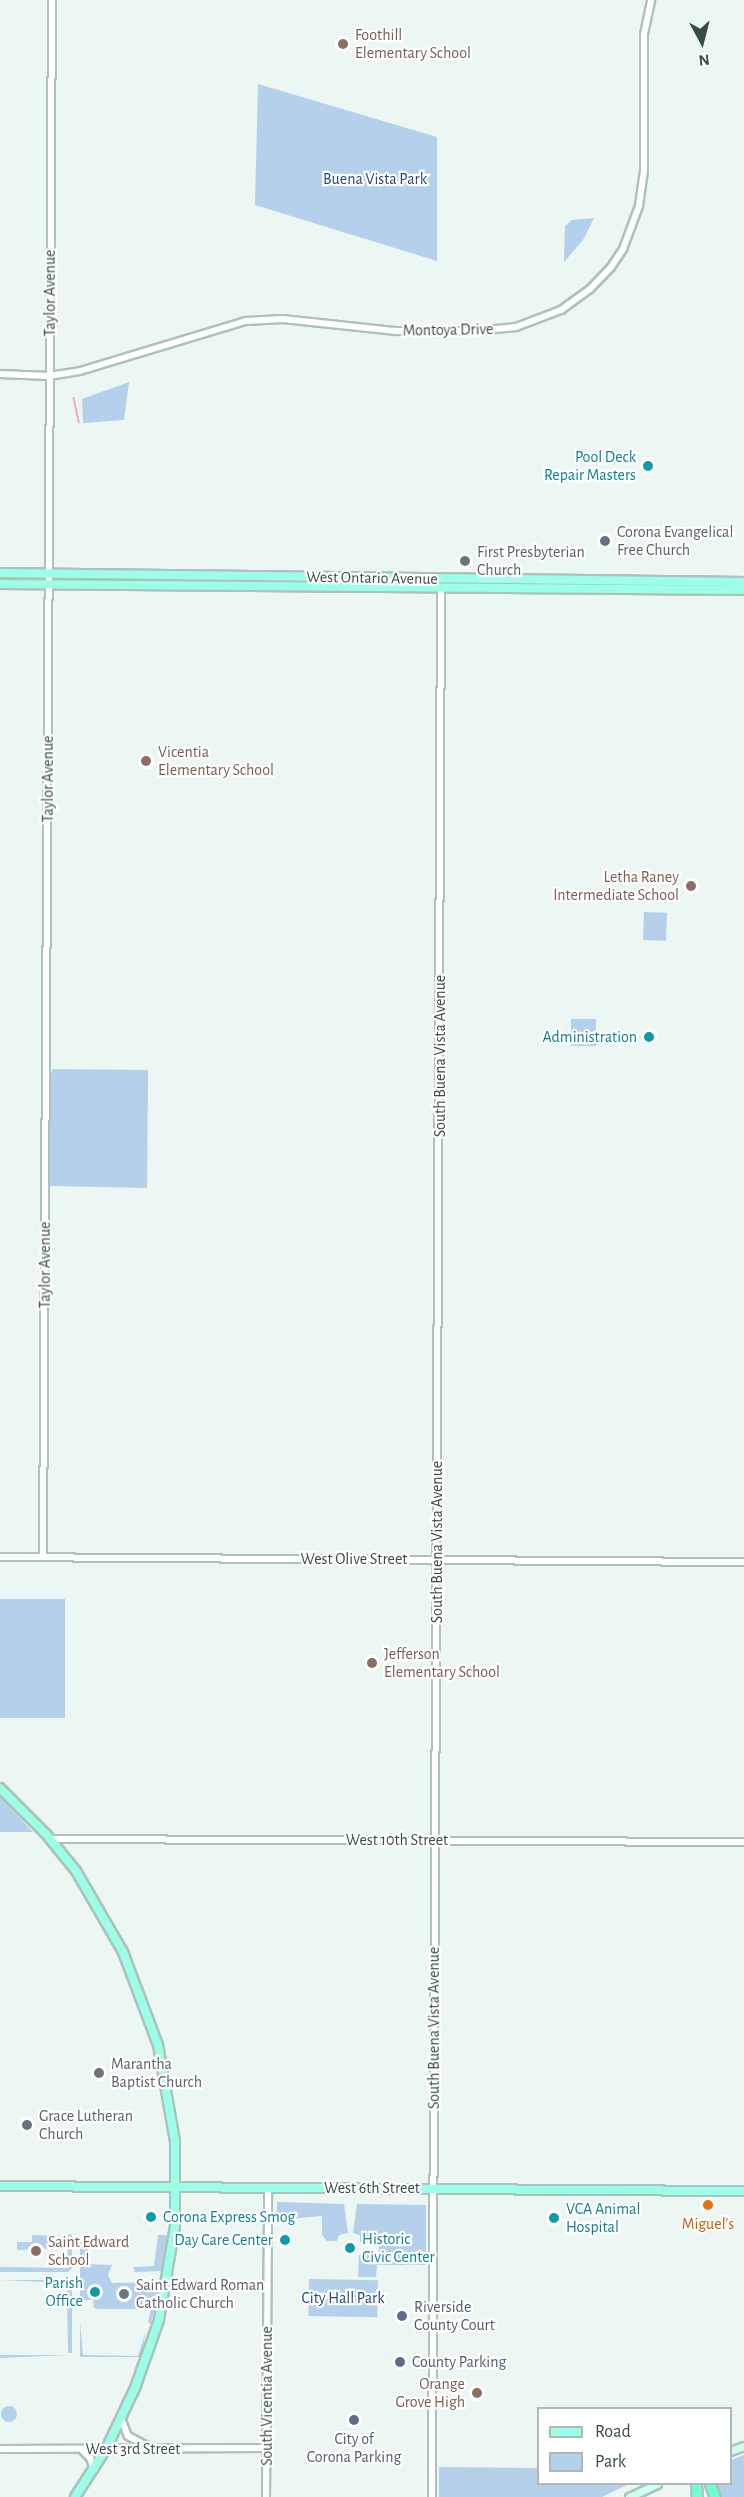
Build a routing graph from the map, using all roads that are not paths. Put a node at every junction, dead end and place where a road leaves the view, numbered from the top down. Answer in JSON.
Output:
{"nodes":[{"id":1,"x":52,"y":0,"type":"edge"},
{"id":2,"x":651,"y":0,"type":"edge"},
{"id":3,"x":0,"y":374,"type":"edge"},
{"id":4,"x":49,"y":376,"type":"junction"},
{"id":5,"x":0,"y":573,"type":"edge"},
{"id":6,"x":48,"y":574,"type":"junction"},
{"id":7,"x":744,"y":582,"type":"edge"},
{"id":8,"x":0,"y":584,"type":"edge"},
{"id":9,"x":47,"y":584,"type":"junction"},
{"id":10,"x":441,"y":588,"type":"junction"},
{"id":11,"x":744,"y":590,"type":"edge"},
{"id":12,"x":0,"y":1557,"type":"edge"},
{"id":13,"x":43,"y":1557,"type":"junction"},
{"id":14,"x":437,"y":1560,"type":"junction"},
{"id":15,"x":744,"y":1562,"type":"edge"},
{"id":16,"x":0,"y":1788,"type":"edge"},
{"id":17,"x":50,"y":1839,"type":"junction"},
{"id":18,"x":435,"y":1841,"type":"junction"},
{"id":19,"x":744,"y":1842,"type":"edge"},
{"id":20,"x":0,"y":2186,"type":"edge"},
{"id":21,"x":177,"y":2188,"type":"junction"},
{"id":22,"x":267,"y":2188,"type":"junction"},
{"id":23,"x":434,"y":2188,"type":"junction"},
{"id":24,"x":744,"y":2191,"type":"edge"},
{"id":25,"x":121,"y":2418,"type":"junction"},
{"id":26,"x":266,"y":2448,"type":"junction"},
{"id":27,"x":0,"y":2449,"type":"edge"},
{"id":28,"x":80,"y":2449,"type":"junction"},
{"id":29,"x":106,"y":2449,"type":"junction"},
{"id":30,"x":152,"y":2449,"type":"junction"},
{"id":31,"x":94,"y":2469,"type":"junction"},
{"id":32,"x":655,"y":2485,"type":"edge"},
{"id":33,"x":75,"y":2497,"type":"edge"},
{"id":34,"x":266,"y":2497,"type":"edge"},
{"id":35,"x":432,"y":2497,"type":"edge"},
{"id":36,"x":629,"y":2497,"type":"edge"}],
"edges":[{"from":1,"to":4,"type":"street","name":"Taylor Avenue"},
{"from":2,"to":4,"type":"street","name":"Montoya Drive"},
{"from":3,"to":4,"type":"street","name":"Montoya Drive"},
{"from":4,"to":6,"type":"street","name":"Taylor Avenue"},
{"from":5,"to":6,"type":"main road","name":"West Ontario Avenue"},
{"from":6,"to":7,"type":"main road","name":"West Ontario Avenue"},
{"from":6,"to":9,"type":"street","name":"Taylor Avenue"},
{"from":8,"to":9,"type":"main road","name":"West Ontario Avenue"},
{"from":9,"to":10,"type":"main road","name":"West Ontario Avenue"},
{"from":9,"to":13,"type":"street","name":"Taylor Avenue"},
{"from":10,"to":11,"type":"main road","name":"West Ontario Avenue"},
{"from":10,"to":14,"type":"street","name":"South Buena Vista Avenue"},
{"from":12,"to":13,"type":"street","name":"West Olive Street"},
{"from":13,"to":14,"type":"street","name":"West Olive Street"},
{"from":14,"to":15,"type":"street","name":"West Olive Street"},
{"from":14,"to":18,"type":"street","name":"South Buena Vista Avenue"},
{"from":16,"to":17,"type":"main road"},
{"from":17,"to":18,"type":"street","name":"West 10th Street"},
{"from":17,"to":21,"type":"main road"},
{"from":18,"to":19,"type":"street","name":"West 10th Street"},
{"from":18,"to":23,"type":"street","name":"South Buena Vista Avenue"},
{"from":20,"to":21,"type":"main road","name":"West 6th Street"},
{"from":21,"to":22,"type":"main road","name":"West 6th Street"},
{"from":21,"to":25,"type":"main road"},
{"from":22,"to":23,"type":"main road","name":"West 6th Street"},
{"from":22,"to":26,"type":"street","name":"South Vicentia Avenue"},
{"from":23,"to":24,"type":"main road","name":"West 6th Street"},
{"from":23,"to":35,"type":"street","name":"South Buena Vista Avenue"},
{"from":25,"to":29,"type":"main road"},
{"from":25,"to":30,"type":"street"},
{"from":26,"to":30,"type":"street","name":"West 3rd Street"},
{"from":26,"to":34,"type":"street","name":"South Vicentia Avenue"},
{"from":27,"to":28,"type":"street","name":"West 3rd Street"},
{"from":28,"to":29,"type":"street","name":"West 3rd Street"},
{"from":28,"to":31,"type":"street"},
{"from":29,"to":30,"type":"street","name":"West 3rd Street"},
{"from":29,"to":31,"type":"main road"},
{"from":31,"to":33,"type":"main road"},
{"from":32,"to":36,"type":"main road"}]}
